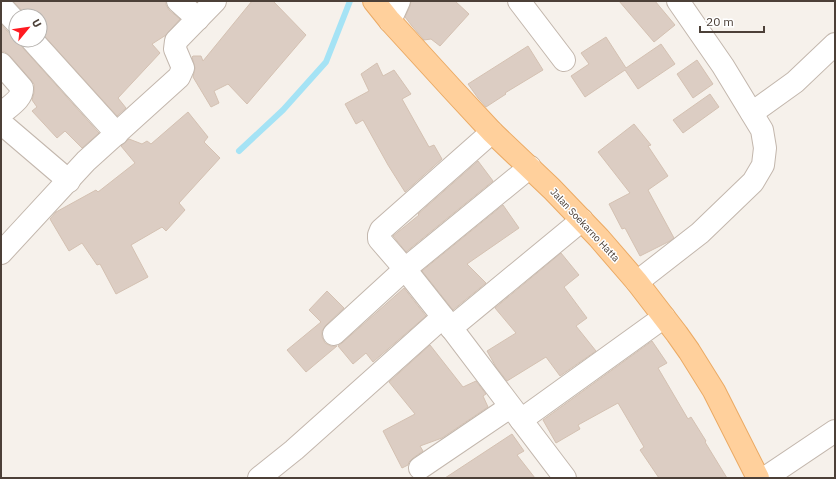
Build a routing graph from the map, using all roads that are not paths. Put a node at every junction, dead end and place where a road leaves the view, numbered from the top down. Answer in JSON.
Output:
{"nodes":[{"id":1,"x":178,"y":1,"type":"edge"},
{"id":2,"x":215,"y":1,"type":"edge"},
{"id":3,"x":374,"y":1,"type":"edge"},
{"id":4,"x":399,"y":1,"type":"edge"},
{"id":5,"x":519,"y":1,"type":"edge"},
{"id":6,"x":678,"y":1,"type":"edge"},
{"id":7,"x":1,"y":6,"type":"edge"},
{"id":8,"x":8,"y":13,"type":"edge"},
{"id":9,"x":198,"y":19,"type":"junction"},
{"id":10,"x":390,"y":21,"type":"junction"},
{"id":11,"x":835,"y":44,"type":"edge"},
{"id":12,"x":39,"y":48,"type":"edge"},
{"id":13,"x":564,"y":60,"type":"dead end"},
{"id":14,"x":1,"y":64,"type":"edge"},
{"id":15,"x":752,"y":113,"type":"junction"},
{"id":16,"x":1,"y":114,"type":"edge"},
{"id":17,"x":1,"y":123,"type":"edge"},
{"id":18,"x":492,"y":132,"type":"junction"},
{"id":19,"x":117,"y":134,"type":"junction"},
{"id":20,"x":530,"y":167,"type":"junction"},
{"id":21,"x":69,"y":181,"type":"junction"},
{"id":22,"x":582,"y":220,"type":"junction"},
{"id":23,"x":1,"y":253,"type":"edge"},
{"id":24,"x":405,"y":269,"type":"junction"},
{"id":25,"x":637,"y":282,"type":"junction"},
{"id":26,"x":664,"y":317,"type":"junction"},
{"id":27,"x":447,"y":322,"type":"junction"},
{"id":28,"x":334,"y":334,"type":"dead end"},
{"id":29,"x":516,"y":413,"type":"junction"},
{"id":30,"x":835,"y":431,"type":"edge"},
{"id":31,"x":420,"y":468,"type":"dead end"},
{"id":32,"x":259,"y":478,"type":"edge"},
{"id":33,"x":565,"y":478,"type":"edge"},
{"id":34,"x":758,"y":478,"type":"edge"},
{"id":35,"x":765,"y":478,"type":"edge"}],
"edges":[{"from":1,"to":9,"type":"street"},
{"from":2,"to":9,"type":"street"},
{"from":3,"to":10,"type":"main road","name":"Jalan Soekarno Hatta"},
{"from":4,"to":10,"type":"street"},
{"from":5,"to":13,"type":"street"},
{"from":6,"to":15,"type":"street"},
{"from":7,"to":8,"type":"street"},
{"from":9,"to":19,"type":"street"},
{"from":10,"to":18,"type":"main road","name":"Jalan Soekarno Hatta"},
{"from":11,"to":15,"type":"street"},
{"from":12,"to":19,"type":"street"},
{"from":14,"to":16,"type":"street"},
{"from":15,"to":25,"type":"street"},
{"from":17,"to":21,"type":"street"},
{"from":18,"to":20,"type":"main road","name":"Jalan Soekarno Hatta"},
{"from":18,"to":24,"type":"street"},
{"from":19,"to":21,"type":"street"},
{"from":20,"to":22,"type":"main road","name":"Jalan Soekarno Hatta"},
{"from":20,"to":24,"type":"street"},
{"from":21,"to":23,"type":"street"},
{"from":22,"to":25,"type":"main road","name":"Jalan Soekarno Hatta"},
{"from":22,"to":27,"type":"street"},
{"from":24,"to":27,"type":"street"},
{"from":24,"to":28,"type":"street"},
{"from":25,"to":26,"type":"main road","name":"Jalan Soekarno Hatta"},
{"from":26,"to":29,"type":"street"},
{"from":26,"to":34,"type":"main road","name":"Jalan Soekarno Hatta"},
{"from":27,"to":29,"type":"street"},
{"from":27,"to":32,"type":"street"},
{"from":29,"to":31,"type":"street"},
{"from":29,"to":33,"type":"street"},
{"from":30,"to":35,"type":"street"}]}
